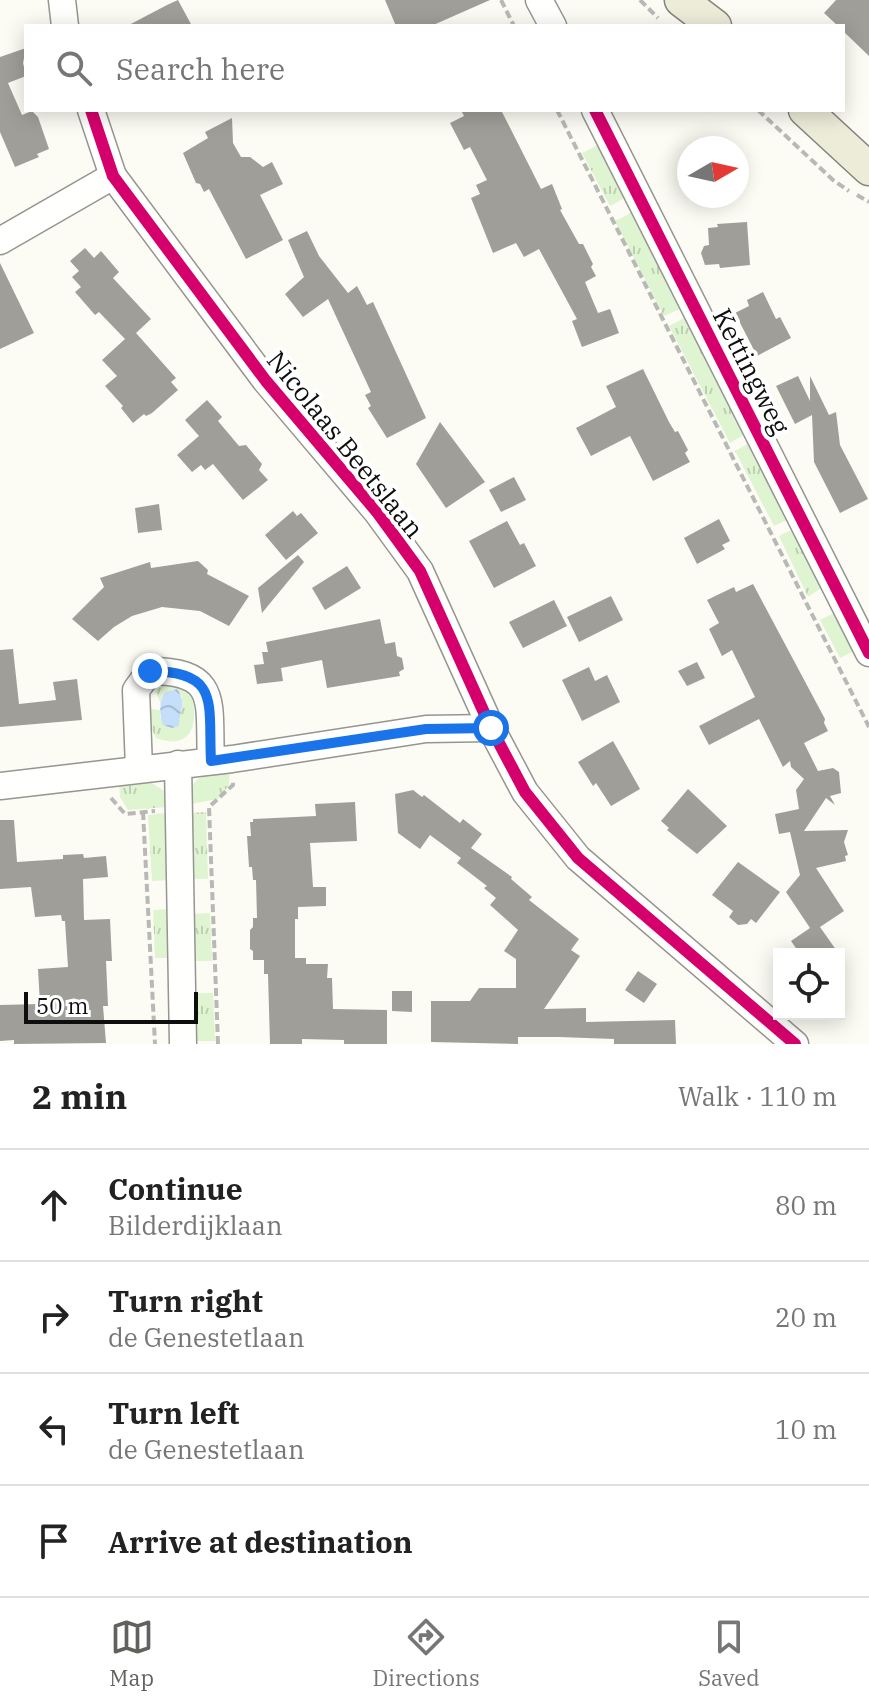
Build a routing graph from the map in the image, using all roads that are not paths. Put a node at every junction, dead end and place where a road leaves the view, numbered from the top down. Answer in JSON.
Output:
{"nodes":[{"id":1,"x":62,"y":0,"type":"edge"},
{"id":2,"x":539,"y":0,"type":"edge"},
{"id":3,"x":681,"y":0,"type":"edge"},
{"id":4,"x":693,"y":0,"type":"edge"},
{"id":5,"x":65,"y":24,"type":"edge"},
{"id":6,"x":552,"y":24,"type":"edge"},
{"id":7,"x":713,"y":24,"type":"edge"},
{"id":8,"x":714,"y":24,"type":"edge"},
{"id":9,"x":92,"y":112,"type":"edge"},
{"id":10,"x":596,"y":112,"type":"edge"},
{"id":11,"x":807,"y":112,"type":"edge"},
{"id":12,"x":869,"y":169,"type":"edge"},
{"id":13,"x":113,"y":176,"type":"junction"},
{"id":14,"x":0,"y":241,"type":"edge"},
{"id":15,"x":869,"y":653,"type":"edge"},
{"id":16,"x":491,"y":728,"type":"junction"},
{"id":17,"x":221,"y":760,"type":"junction"},
{"id":18,"x":178,"y":764,"type":"junction"},
{"id":19,"x":139,"y":768,"type":"junction"},
{"id":20,"x":0,"y":786,"type":"edge"},
{"id":21,"x":183,"y":1044,"type":"edge"},
{"id":22,"x":795,"y":1044,"type":"edge"}],
"edges":[{"from":1,"to":5,"type":"street"},
{"from":2,"to":6,"type":"street"},
{"from":3,"to":7,"type":"main road"},
{"from":4,"to":8,"type":"main road"},
{"from":9,"to":13,"type":"street","name":"Nicolaas Beetslaan"},
{"from":10,"to":15,"type":"street","name":"Kettingweg"},
{"from":11,"to":12,"type":"main road"},
{"from":13,"to":14,"type":"street"},
{"from":13,"to":16,"type":"street","name":"Nicolaas Beetslaan"},
{"from":16,"to":17,"type":"street"},
{"from":16,"to":22,"type":"street","name":"Nicolaas Beetslaan"},
{"from":17,"to":18,"type":"street"},
{"from":17,"to":19,"type":"street"},
{"from":18,"to":19,"type":"street"},
{"from":18,"to":21,"type":"street"},
{"from":19,"to":20,"type":"street"}]}
